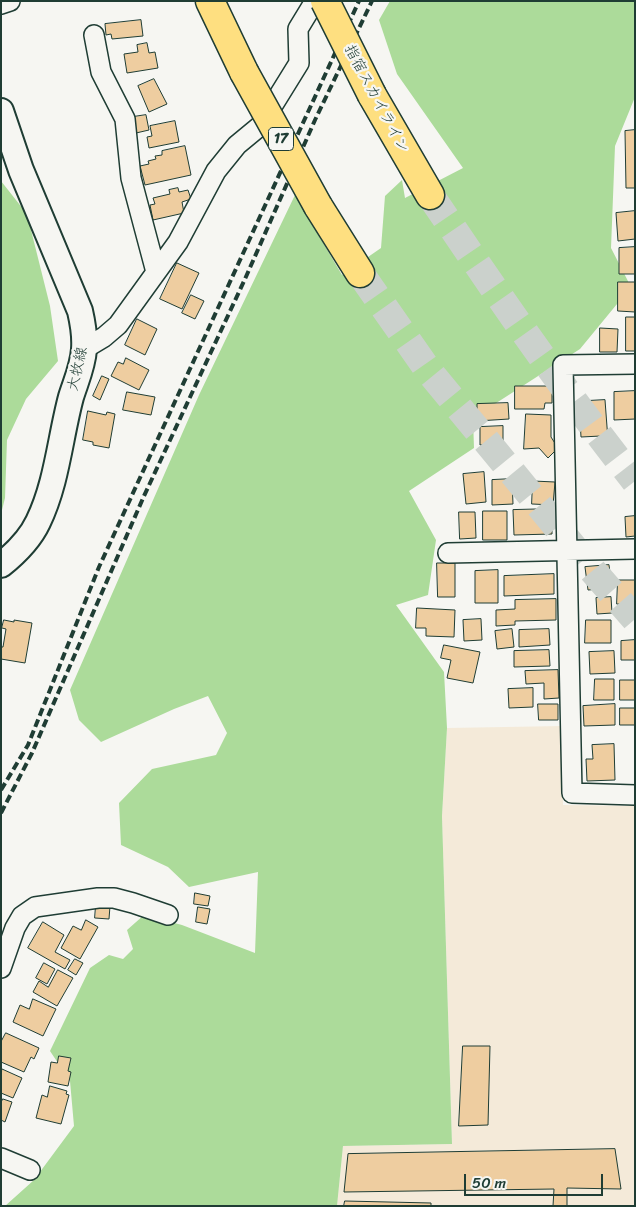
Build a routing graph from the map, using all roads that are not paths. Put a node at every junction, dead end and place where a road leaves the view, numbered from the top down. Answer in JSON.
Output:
{"nodes":[{"id":1,"x":10,"y":1,"type":"edge"},
{"id":2,"x":210,"y":1,"type":"edge"},
{"id":3,"x":315,"y":1,"type":"edge"},
{"id":4,"x":325,"y":1,"type":"edge"},
{"id":5,"x":1,"y":4,"type":"edge"},
{"id":6,"x":94,"y":35,"type":"dead end"},
{"id":7,"x":1,"y":111,"type":"edge"},
{"id":8,"x":430,"y":195,"type":"tunnel mouth"},
{"id":9,"x":156,"y":272,"type":"junction"},
{"id":10,"x":360,"y":273,"type":"tunnel mouth"},
{"id":11,"x":84,"y":350,"type":"junction"},
{"id":12,"x":635,"y":364,"type":"edge"},
{"id":13,"x":635,"y":549,"type":"edge"},
{"id":14,"x":568,"y":550,"type":"junction"},
{"id":15,"x":448,"y":553,"type":"dead end"},
{"id":16,"x":1,"y":565,"type":"edge"},
{"id":17,"x":635,"y":795,"type":"edge"},
{"id":18,"x":168,"y":916,"type":"dead end"},
{"id":19,"x":1,"y":968,"type":"edge"},
{"id":20,"x":1,"y":1158,"type":"edge"},
{"id":21,"x":30,"y":1170,"type":"dead end"}],
"edges":[{"from":1,"to":5,"type":"street"},
{"from":2,"to":10,"type":"highway","number":"17","bridge":true},
{"from":3,"to":9,"type":"street"},
{"from":4,"to":8,"type":"highway","name":"指宿スカイライン","bridge":true},
{"from":6,"to":9,"type":"street"},
{"from":7,"to":11,"type":"street","name":"大牧線"},
{"from":9,"to":11,"type":"street"},
{"from":11,"to":16,"type":"street","name":"大牧線"},
{"from":12,"to":14,"type":"street"},
{"from":13,"to":14,"type":"street"},
{"from":14,"to":15,"type":"street"},
{"from":14,"to":17,"type":"street"},
{"from":18,"to":19,"type":"street"},
{"from":20,"to":21,"type":"street"}]}
